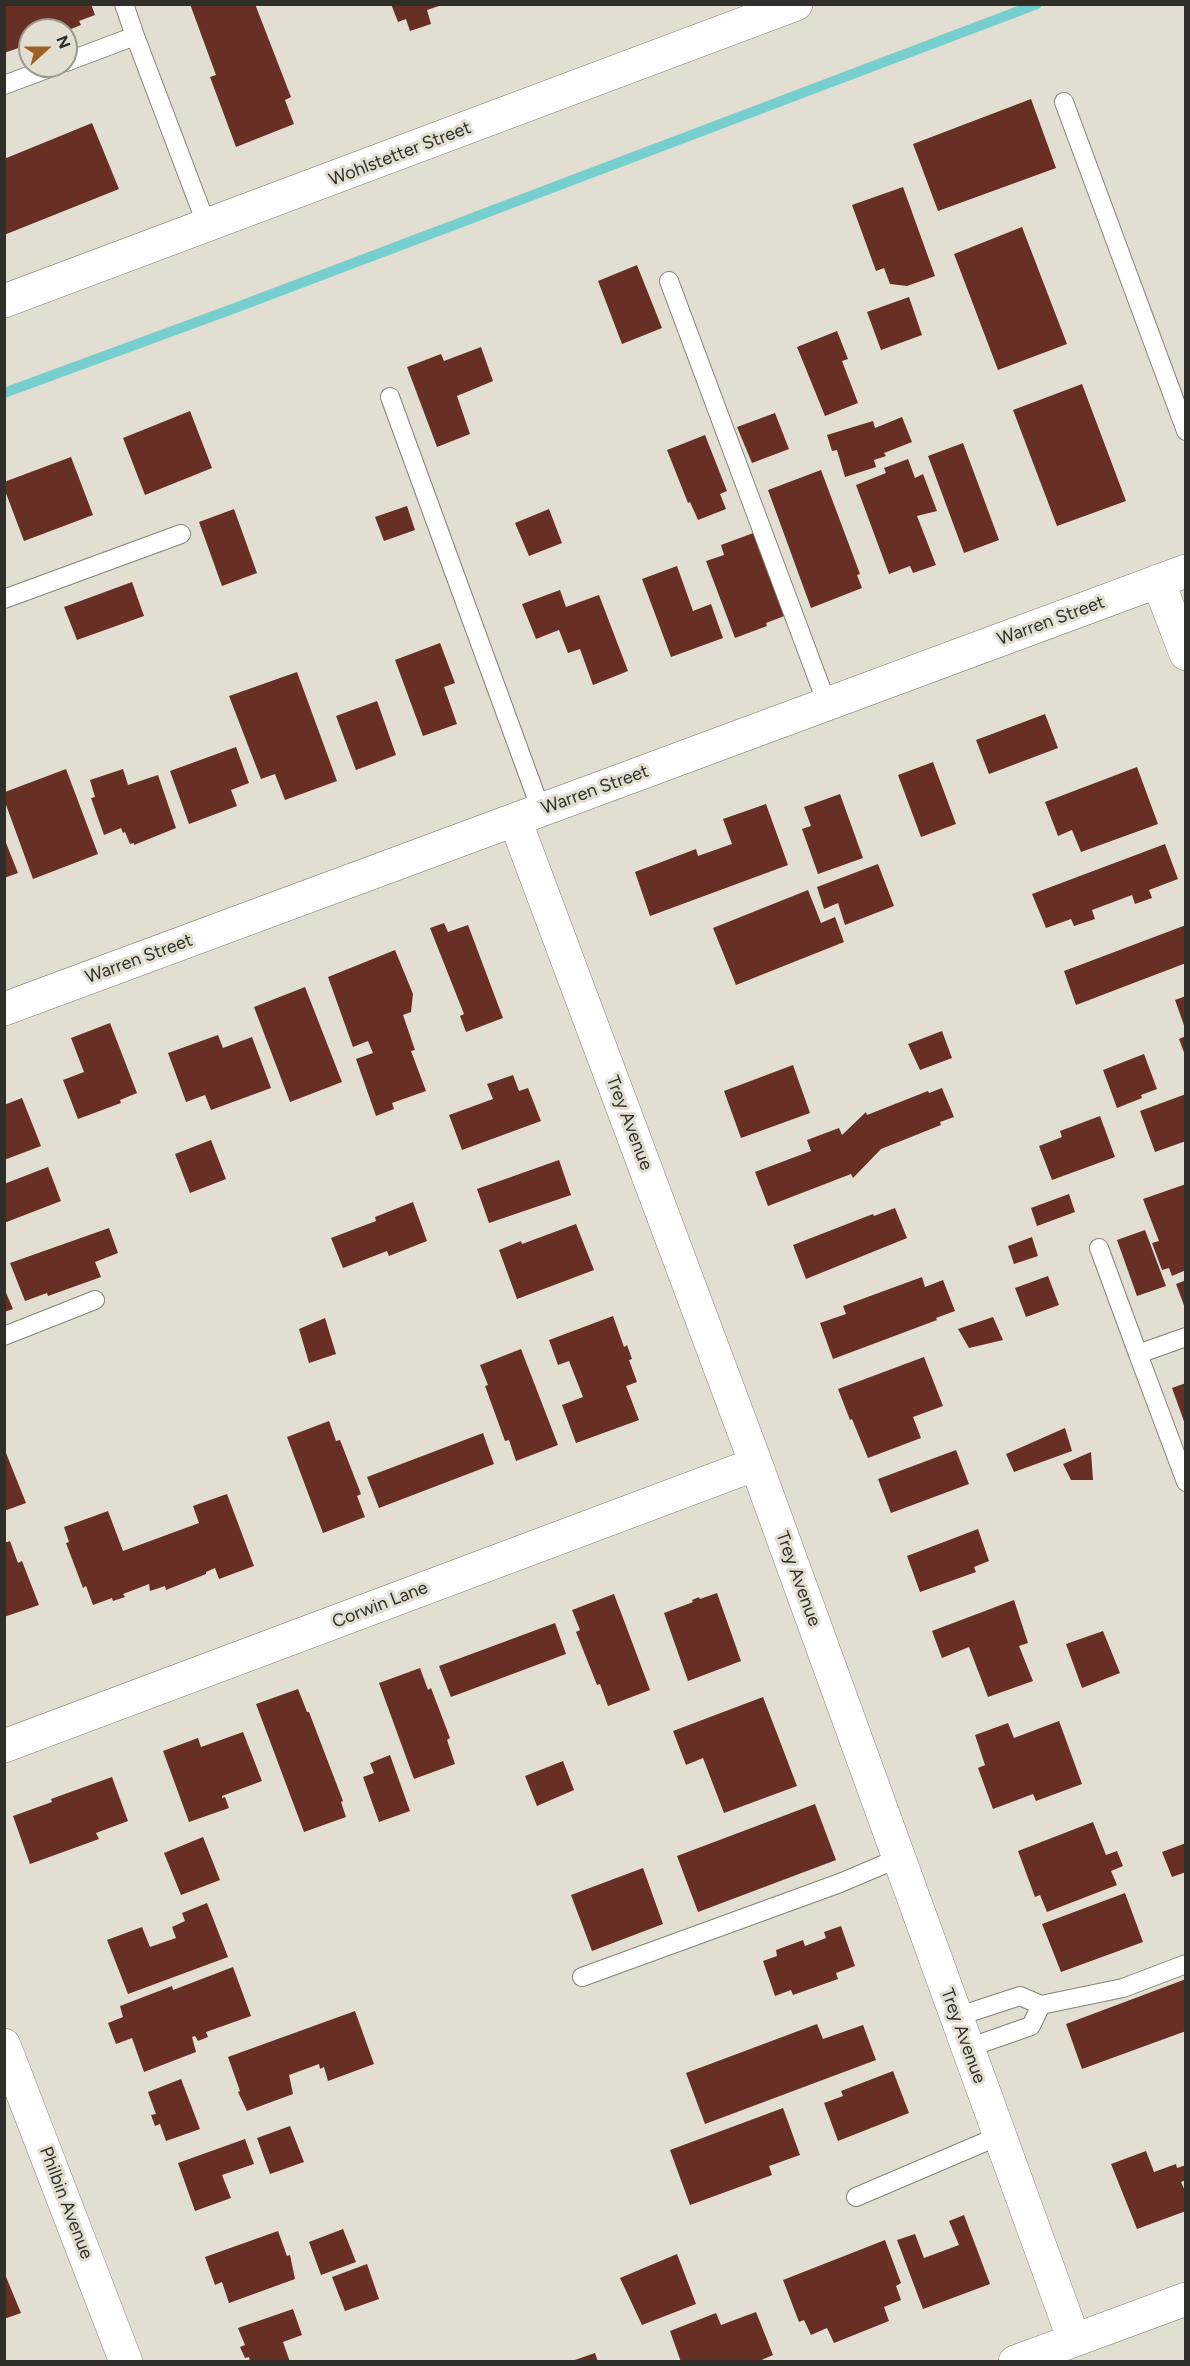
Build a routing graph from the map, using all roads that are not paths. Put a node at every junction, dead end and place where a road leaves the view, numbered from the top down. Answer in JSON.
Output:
{"nodes":[{"id":1,"x":124,"y":4,"type":"edge"},
{"id":2,"x":795,"y":4,"type":"edge"},
{"id":3,"x":135,"y":36,"type":"junction"},
{"id":4,"x":78,"y":57,"type":"edge"},
{"id":5,"x":23,"y":78,"type":"edge"},
{"id":6,"x":4,"y":85,"type":"edge"},
{"id":7,"x":1064,"y":102,"type":"dead end"},
{"id":8,"x":207,"y":226,"type":"junction"},
{"id":9,"x":669,"y":282,"type":"dead end"},
{"id":10,"x":4,"y":301,"type":"edge"},
{"id":11,"x":390,"y":397,"type":"dead end"},
{"id":12,"x":1185,"y":431,"type":"edge"},
{"id":13,"x":182,"y":534,"type":"dead end"},
{"id":14,"x":1172,"y":576,"type":"edge"},
{"id":15,"x":4,"y":599,"type":"edge"},
{"id":16,"x":1185,"y":654,"type":"edge"},
{"id":17,"x":827,"y":705,"type":"junction"},
{"id":18,"x":528,"y":815,"type":"junction"},
{"id":19,"x":4,"y":1010,"type":"edge"},
{"id":20,"x":1099,"y":1248,"type":"dead end"},
{"id":21,"x":95,"y":1300,"type":"dead end"},
{"id":22,"x":4,"y":1336,"type":"edge"},
{"id":23,"x":1185,"y":1336,"type":"edge"},
{"id":24,"x":1138,"y":1354,"type":"junction"},
{"id":25,"x":756,"y":1464,"type":"junction"},
{"id":26,"x":1185,"y":1482,"type":"edge"},
{"id":27,"x":4,"y":1746,"type":"edge"},
{"id":28,"x":899,"y":1858,"type":"junction"},
{"id":29,"x":1185,"y":1964,"type":"edge"},
{"id":30,"x":582,"y":1977,"type":"dead end"},
{"id":31,"x":1041,"y":2005,"type":"junction"},
{"id":32,"x":956,"y":2017,"type":"junction"},
{"id":33,"x":4,"y":2045,"type":"edge"},
{"id":34,"x":968,"y":2048,"type":"junction"},
{"id":35,"x":999,"y":2136,"type":"junction"},
{"id":36,"x":856,"y":2197,"type":"dead end"},
{"id":37,"x":1185,"y":2299,"type":"edge"},
{"id":38,"x":1074,"y":2340,"type":"junction"},
{"id":39,"x":126,"y":2361,"type":"edge"},
{"id":40,"x":1015,"y":2361,"type":"edge"}],
"edges":[{"from":1,"to":3,"type":"lane"},
{"from":2,"to":8,"type":"street","name":"Wohlstetter Street"},
{"from":3,"to":4,"type":"lane"},
{"from":3,"to":8,"type":"lane"},
{"from":5,"to":6,"type":"lane"},
{"from":7,"to":12,"type":"lane"},
{"from":8,"to":10,"type":"street","name":"Wohlstetter Street"},
{"from":9,"to":17,"type":"lane"},
{"from":11,"to":18,"type":"lane"},
{"from":13,"to":15,"type":"lane"},
{"from":14,"to":16,"type":"street"},
{"from":14,"to":17,"type":"street","name":"Warren Street"},
{"from":17,"to":18,"type":"street","name":"Warren Street"},
{"from":18,"to":19,"type":"street","name":"Warren Street"},
{"from":18,"to":25,"type":"street","name":"Trey Avenue"},
{"from":20,"to":24,"type":"lane"},
{"from":21,"to":22,"type":"lane"},
{"from":23,"to":24,"type":"lane"},
{"from":24,"to":26,"type":"lane"},
{"from":25,"to":27,"type":"street","name":"Corwin Lane"},
{"from":25,"to":28,"type":"street","name":"Trey Avenue"},
{"from":28,"to":30,"type":"lane"},
{"from":28,"to":32,"type":"street","name":"Trey Avenue"},
{"from":29,"to":31,"type":"lane"},
{"from":31,"to":32,"type":"lane"},
{"from":31,"to":34,"type":"lane"},
{"from":32,"to":34,"type":"street","name":"Trey Avenue"},
{"from":33,"to":39,"type":"street","name":"Philbin Avenue"},
{"from":34,"to":35,"type":"street","name":"Trey Avenue"},
{"from":35,"to":36,"type":"lane"},
{"from":35,"to":38,"type":"street","name":"Trey Avenue"},
{"from":37,"to":38,"type":"street"},
{"from":38,"to":40,"type":"street"}]}
